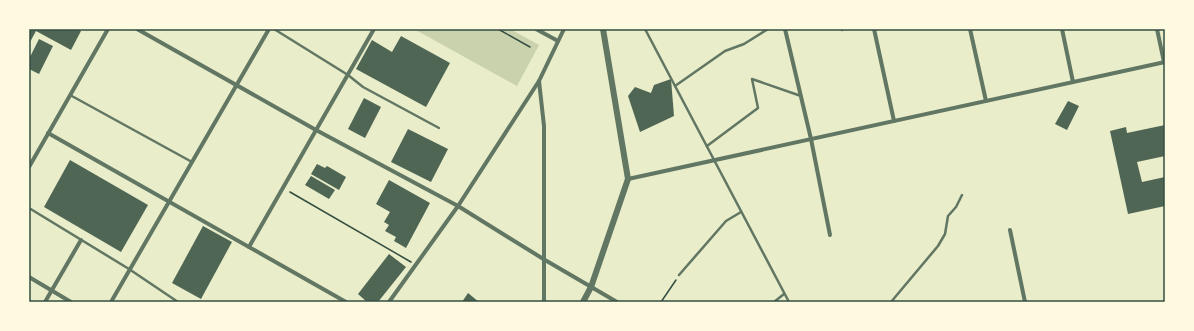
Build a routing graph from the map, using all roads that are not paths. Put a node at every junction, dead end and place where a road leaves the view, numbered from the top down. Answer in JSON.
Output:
{"nodes":[{"id":1,"x":108,"y":29,"type":"edge"},
{"id":2,"x":137,"y":29,"type":"edge"},
{"id":3,"x":269,"y":29,"type":"edge"},
{"id":4,"x":274,"y":29,"type":"edge"},
{"id":5,"x":374,"y":29,"type":"edge"},
{"id":6,"x":536,"y":29,"type":"edge"},
{"id":7,"x":564,"y":29,"type":"edge"},
{"id":8,"x":603,"y":29,"type":"edge"},
{"id":9,"x":645,"y":29,"type":"edge"},
{"id":10,"x":768,"y":29,"type":"edge"},
{"id":11,"x":785,"y":29,"type":"edge"},
{"id":12,"x":874,"y":29,"type":"edge"},
{"id":13,"x":970,"y":29,"type":"edge"},
{"id":14,"x":1062,"y":29,"type":"edge"},
{"id":15,"x":1157,"y":29,"type":"edge"},
{"id":16,"x":558,"y":41,"type":"junction"},
{"id":17,"x":1164,"y":62,"type":"edge"},
{"id":18,"x":348,"y":75,"type":"junction"},
{"id":19,"x":539,"y":81,"type":"junction"},
{"id":20,"x":1073,"y":82,"type":"junction"},
{"id":21,"x":236,"y":85,"type":"junction"},
{"id":22,"x":675,"y":86,"type":"junction"},
{"id":23,"x":70,"y":95,"type":"junction"},
{"id":24,"x":801,"y":96,"type":"junction"},
{"id":25,"x":986,"y":101,"type":"junction"},
{"id":26,"x":894,"y":121,"type":"junction"},
{"id":27,"x":439,"y":128,"type":"dead end"},
{"id":28,"x":316,"y":130,"type":"junction"},
{"id":29,"x":48,"y":133,"type":"junction"},
{"id":30,"x":811,"y":139,"type":"junction"},
{"id":31,"x":707,"y":146,"type":"junction"},
{"id":32,"x":714,"y":160,"type":"junction"},
{"id":33,"x":192,"y":162,"type":"junction"},
{"id":34,"x":29,"y":166,"type":"edge"},
{"id":35,"x":628,"y":179,"type":"junction"},
{"id":36,"x":962,"y":195,"type":"dead end"},
{"id":37,"x":169,"y":202,"type":"junction"},
{"id":38,"x":458,"y":206,"type":"junction"},
{"id":39,"x":29,"y":208,"type":"edge"},
{"id":40,"x":741,"y":212,"type":"junction"},
{"id":41,"x":1010,"y":230,"type":"dead end"},
{"id":42,"x":830,"y":235,"type":"dead end"},
{"id":43,"x":81,"y":240,"type":"junction"},
{"id":44,"x":248,"y":247,"type":"junction"},
{"id":45,"x":545,"y":260,"type":"junction"},
{"id":46,"x":129,"y":269,"type":"junction"},
{"id":47,"x":679,"y":275,"type":"road end"},
{"id":48,"x":29,"y":277,"type":"edge"},
{"id":49,"x":591,"y":287,"type":"junction"},
{"id":50,"x":51,"y":290,"type":"junction"},
{"id":51,"x":784,"y":294,"type":"junction"},
{"id":52,"x":44,"y":302,"type":"edge"},
{"id":53,"x":71,"y":302,"type":"edge"},
{"id":54,"x":110,"y":302,"type":"edge"},
{"id":55,"x":178,"y":302,"type":"edge"},
{"id":56,"x":346,"y":302,"type":"edge"},
{"id":57,"x":389,"y":302,"type":"edge"},
{"id":58,"x":544,"y":302,"type":"edge"},
{"id":59,"x":583,"y":302,"type":"edge"},
{"id":60,"x":617,"y":302,"type":"edge"},
{"id":61,"x":774,"y":302,"type":"edge"},
{"id":62,"x":789,"y":302,"type":"edge"},
{"id":63,"x":891,"y":302,"type":"edge"},
{"id":64,"x":1025,"y":302,"type":"edge"}],
"edges":[{"from":1,"to":23,"type":"street"},
{"from":2,"to":21,"type":"street"},
{"from":3,"to":21,"type":"street"},
{"from":4,"to":18,"type":"lane"},
{"from":5,"to":18,"type":"street"},
{"from":6,"to":16,"type":"street"},
{"from":7,"to":16,"type":"street"},
{"from":8,"to":35,"type":"street"},
{"from":9,"to":22,"type":"lane"},
{"from":10,"to":22,"type":"lane"},
{"from":11,"to":24,"type":"street"},
{"from":12,"to":26,"type":"street"},
{"from":13,"to":25,"type":"street"},
{"from":14,"to":20,"type":"street"},
{"from":15,"to":17,"type":"street"},
{"from":16,"to":19,"type":"street"},
{"from":17,"to":20,"type":"street"},
{"from":18,"to":27,"type":"lane"},
{"from":18,"to":28,"type":"street"},
{"from":19,"to":38,"type":"street"},
{"from":19,"to":45,"type":"street"},
{"from":20,"to":25,"type":"street"},
{"from":21,"to":28,"type":"street"},
{"from":21,"to":33,"type":"street"},
{"from":22,"to":31,"type":"lane"},
{"from":23,"to":29,"type":"street"},
{"from":23,"to":33,"type":"lane"},
{"from":24,"to":30,"type":"street"},
{"from":24,"to":31,"type":"lane"},
{"from":25,"to":26,"type":"street"},
{"from":26,"to":30,"type":"street"},
{"from":28,"to":38,"type":"street"},
{"from":28,"to":44,"type":"street"},
{"from":29,"to":34,"type":"street"},
{"from":29,"to":37,"type":"street"},
{"from":30,"to":32,"type":"street"},
{"from":30,"to":42,"type":"street"},
{"from":31,"to":32,"type":"lane"},
{"from":32,"to":35,"type":"street"},
{"from":32,"to":40,"type":"lane"},
{"from":33,"to":37,"type":"street"},
{"from":35,"to":49,"type":"street"},
{"from":36,"to":63,"type":"lane"},
{"from":37,"to":44,"type":"street"},
{"from":37,"to":46,"type":"street"},
{"from":38,"to":45,"type":"street"},
{"from":38,"to":57,"type":"street"},
{"from":39,"to":43,"type":"lane"},
{"from":40,"to":47,"type":"lane"},
{"from":40,"to":51,"type":"lane"},
{"from":41,"to":64,"type":"street"},
{"from":43,"to":46,"type":"lane"},
{"from":43,"to":50,"type":"street"},
{"from":44,"to":56,"type":"street"},
{"from":45,"to":49,"type":"street"},
{"from":45,"to":58,"type":"street"},
{"from":46,"to":54,"type":"street"},
{"from":46,"to":55,"type":"lane"},
{"from":48,"to":50,"type":"street"},
{"from":49,"to":59,"type":"street"},
{"from":49,"to":60,"type":"street"},
{"from":50,"to":52,"type":"street"},
{"from":50,"to":53,"type":"street"},
{"from":51,"to":61,"type":"lane"},
{"from":51,"to":62,"type":"lane"}]}
